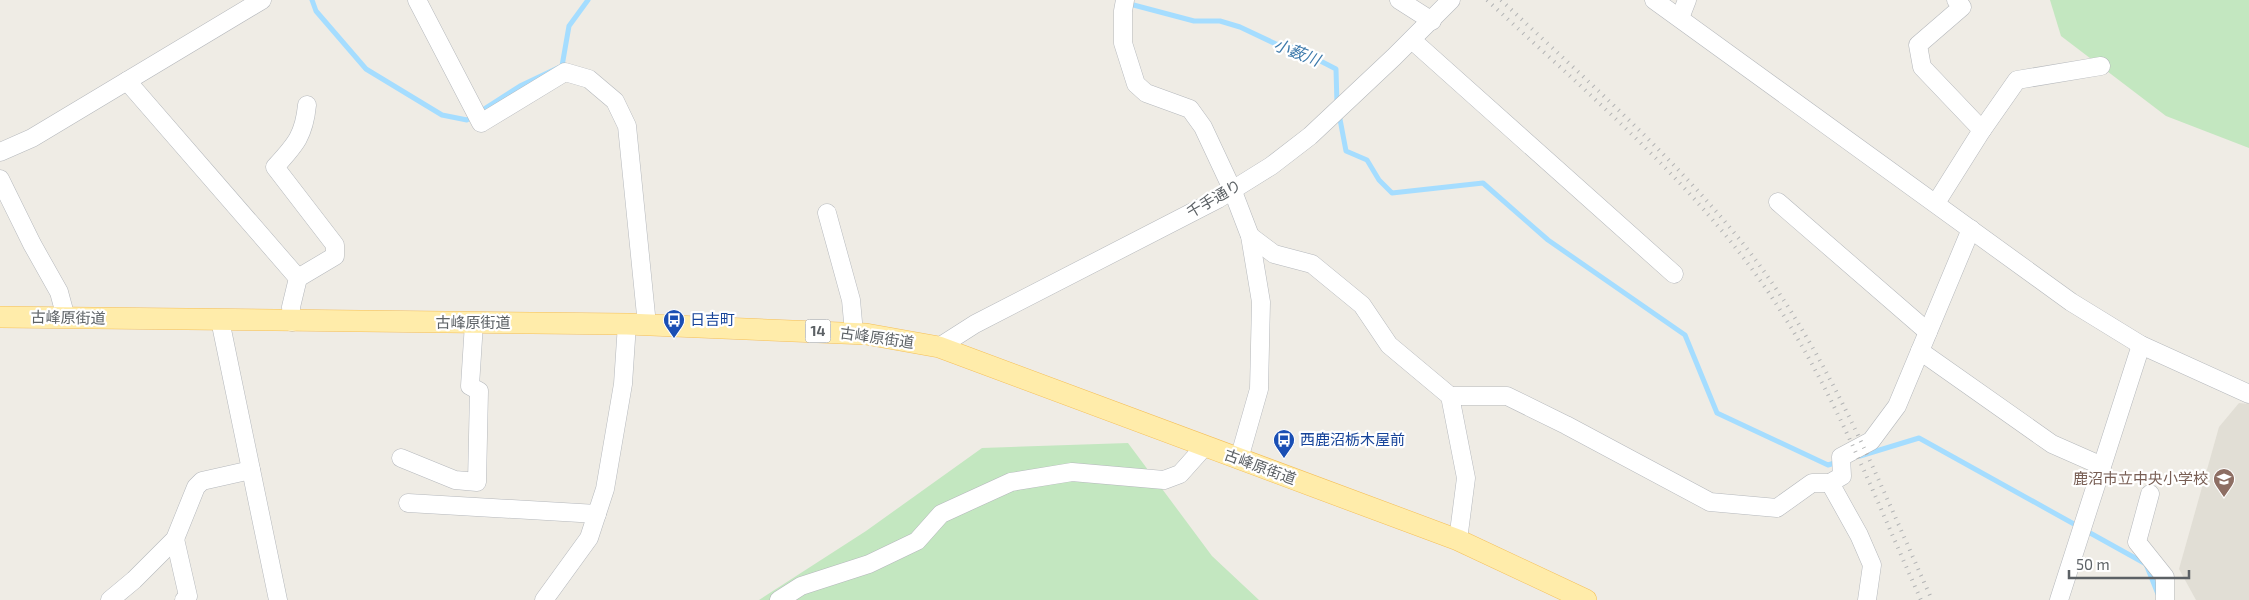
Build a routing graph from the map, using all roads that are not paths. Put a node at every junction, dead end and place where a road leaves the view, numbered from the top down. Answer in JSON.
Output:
{"nodes":[{"id":1,"x":262,"y":0,"type":"edge"},
{"id":2,"x":416,"y":0,"type":"edge"},
{"id":3,"x":1125,"y":0,"type":"edge"},
{"id":4,"x":1400,"y":0,"type":"edge"},
{"id":5,"x":1451,"y":0,"type":"edge"},
{"id":6,"x":1654,"y":0,"type":"edge"},
{"id":7,"x":1687,"y":0,"type":"edge"},
{"id":8,"x":1956,"y":0,"type":"edge"},
{"id":9,"x":1680,"y":18,"type":"junction"},
{"id":10,"x":1432,"y":21,"type":"junction"},
{"id":11,"x":1412,"y":40,"type":"junction"},
{"id":12,"x":2101,"y":66,"type":"dead end"},
{"id":13,"x":127,"y":81,"type":"junction"},
{"id":14,"x":308,"y":105,"type":"dead end"},
{"id":15,"x":1982,"y":130,"type":"junction"},
{"id":16,"x":0,"y":152,"type":"edge"},
{"id":17,"x":0,"y":179,"type":"edge"},
{"id":18,"x":1232,"y":190,"type":"junction"},
{"id":19,"x":1778,"y":202,"type":"dead end"},
{"id":20,"x":1936,"y":204,"type":"junction"},
{"id":21,"x":827,"y":213,"type":"dead end"},
{"id":22,"x":1971,"y":229,"type":"junction"},
{"id":23,"x":1250,"y":236,"type":"junction"},
{"id":24,"x":1674,"y":274,"type":"dead end"},
{"id":25,"x":298,"y":278,"type":"junction"},
{"id":26,"x":0,"y":317,"type":"edge"},
{"id":27,"x":66,"y":318,"type":"junction"},
{"id":28,"x":220,"y":320,"type":"junction"},
{"id":29,"x":292,"y":322,"type":"junction"},
{"id":30,"x":474,"y":323,"type":"junction"},
{"id":31,"x":637,"y":324,"type":"junction"},
{"id":32,"x":1928,"y":332,"type":"junction"},
{"id":33,"x":854,"y":333,"type":"junction"},
{"id":34,"x":2141,"y":344,"type":"junction"},
{"id":35,"x":939,"y":347,"type":"junction"},
{"id":36,"x":1920,"y":351,"type":"junction"},
{"id":37,"x":2249,"y":394,"type":"edge"},
{"id":38,"x":1450,"y":396,"type":"junction"},
{"id":39,"x":1205,"y":446,"type":"junction"},
{"id":40,"x":401,"y":458,"type":"dead end"},
{"id":41,"x":1240,"y":459,"type":"junction"},
{"id":42,"x":2102,"y":466,"type":"junction"},
{"id":43,"x":251,"y":470,"type":"junction"},
{"id":44,"x":1830,"y":483,"type":"junction"},
{"id":45,"x":2150,"y":494,"type":"dead end"},
{"id":46,"x":408,"y":502,"type":"dead end"},
{"id":47,"x":597,"y":514,"type":"junction"},
{"id":48,"x":175,"y":539,"type":"junction"},
{"id":49,"x":1458,"y":540,"type":"junction"},
{"id":50,"x":110,"y":600,"type":"edge"},
{"id":51,"x":184,"y":600,"type":"edge"},
{"id":52,"x":278,"y":600,"type":"edge"},
{"id":53,"x":544,"y":600,"type":"edge"},
{"id":54,"x":779,"y":600,"type":"edge"},
{"id":55,"x":1586,"y":600,"type":"edge"},
{"id":56,"x":1867,"y":600,"type":"edge"},
{"id":57,"x":2059,"y":600,"type":"edge"},
{"id":58,"x":2165,"y":600,"type":"edge"}],
"edges":[{"from":1,"to":13,"type":"street"},
{"from":2,"to":31,"type":"street"},
{"from":3,"to":18,"type":"street"},
{"from":4,"to":10,"type":"street"},
{"from":5,"to":10,"type":"street","name":"千手通り"},
{"from":6,"to":9,"type":"street"},
{"from":7,"to":9,"type":"street"},
{"from":8,"to":15,"type":"street"},
{"from":9,"to":20,"type":"street"},
{"from":10,"to":11,"type":"street","name":"千手通り"},
{"from":11,"to":18,"type":"street","name":"千手通り"},
{"from":11,"to":24,"type":"street"},
{"from":12,"to":15,"type":"street"},
{"from":13,"to":16,"type":"street"},
{"from":13,"to":25,"type":"street"},
{"from":14,"to":25,"type":"street"},
{"from":15,"to":20,"type":"street"},
{"from":17,"to":27,"type":"street"},
{"from":18,"to":23,"type":"street"},
{"from":18,"to":35,"type":"street","name":"千手通り"},
{"from":19,"to":32,"type":"street"},
{"from":20,"to":22,"type":"street"},
{"from":21,"to":33,"type":"street"},
{"from":22,"to":32,"type":"street"},
{"from":22,"to":34,"type":"street"},
{"from":23,"to":38,"type":"street"},
{"from":23,"to":41,"type":"street"},
{"from":25,"to":29,"type":"street"},
{"from":26,"to":27,"type":"main road","name":"古峰原街道","number":"14"},
{"from":27,"to":28,"type":"main road","name":"古峰原街道","number":"14"},
{"from":28,"to":29,"type":"main road","name":"古峰原街道","number":"14"},
{"from":28,"to":43,"type":"street"},
{"from":29,"to":30,"type":"main road","name":"古峰原街道","number":"14"},
{"from":30,"to":31,"type":"main road","name":"古峰原街道","number":"14"},
{"from":30,"to":40,"type":"street"},
{"from":31,"to":33,"type":"main road","name":"古峰原街道","number":"14"},
{"from":31,"to":47,"type":"street"},
{"from":32,"to":36,"type":"street"},
{"from":33,"to":35,"type":"main road","name":"古峰原街道","number":"14"},
{"from":34,"to":37,"type":"street"},
{"from":34,"to":42,"type":"street"},
{"from":35,"to":39,"type":"main road","name":"古峰原街道","number":"14"},
{"from":36,"to":42,"type":"street"},
{"from":36,"to":44,"type":"street"},
{"from":38,"to":44,"type":"street"},
{"from":38,"to":49,"type":"street"},
{"from":39,"to":41,"type":"main road","name":"古峰原街道","number":"14"},
{"from":39,"to":54,"type":"street"},
{"from":41,"to":49,"type":"main road","name":"古峰原街道","number":"14"},
{"from":42,"to":57,"type":"street"},
{"from":43,"to":48,"type":"street"},
{"from":43,"to":52,"type":"street"},
{"from":44,"to":56,"type":"street"},
{"from":45,"to":58,"type":"street"},
{"from":46,"to":47,"type":"street"},
{"from":47,"to":53,"type":"street"},
{"from":48,"to":50,"type":"street"},
{"from":48,"to":51,"type":"street"},
{"from":49,"to":55,"type":"main road","name":"古峰原街道","number":"14"}]}
